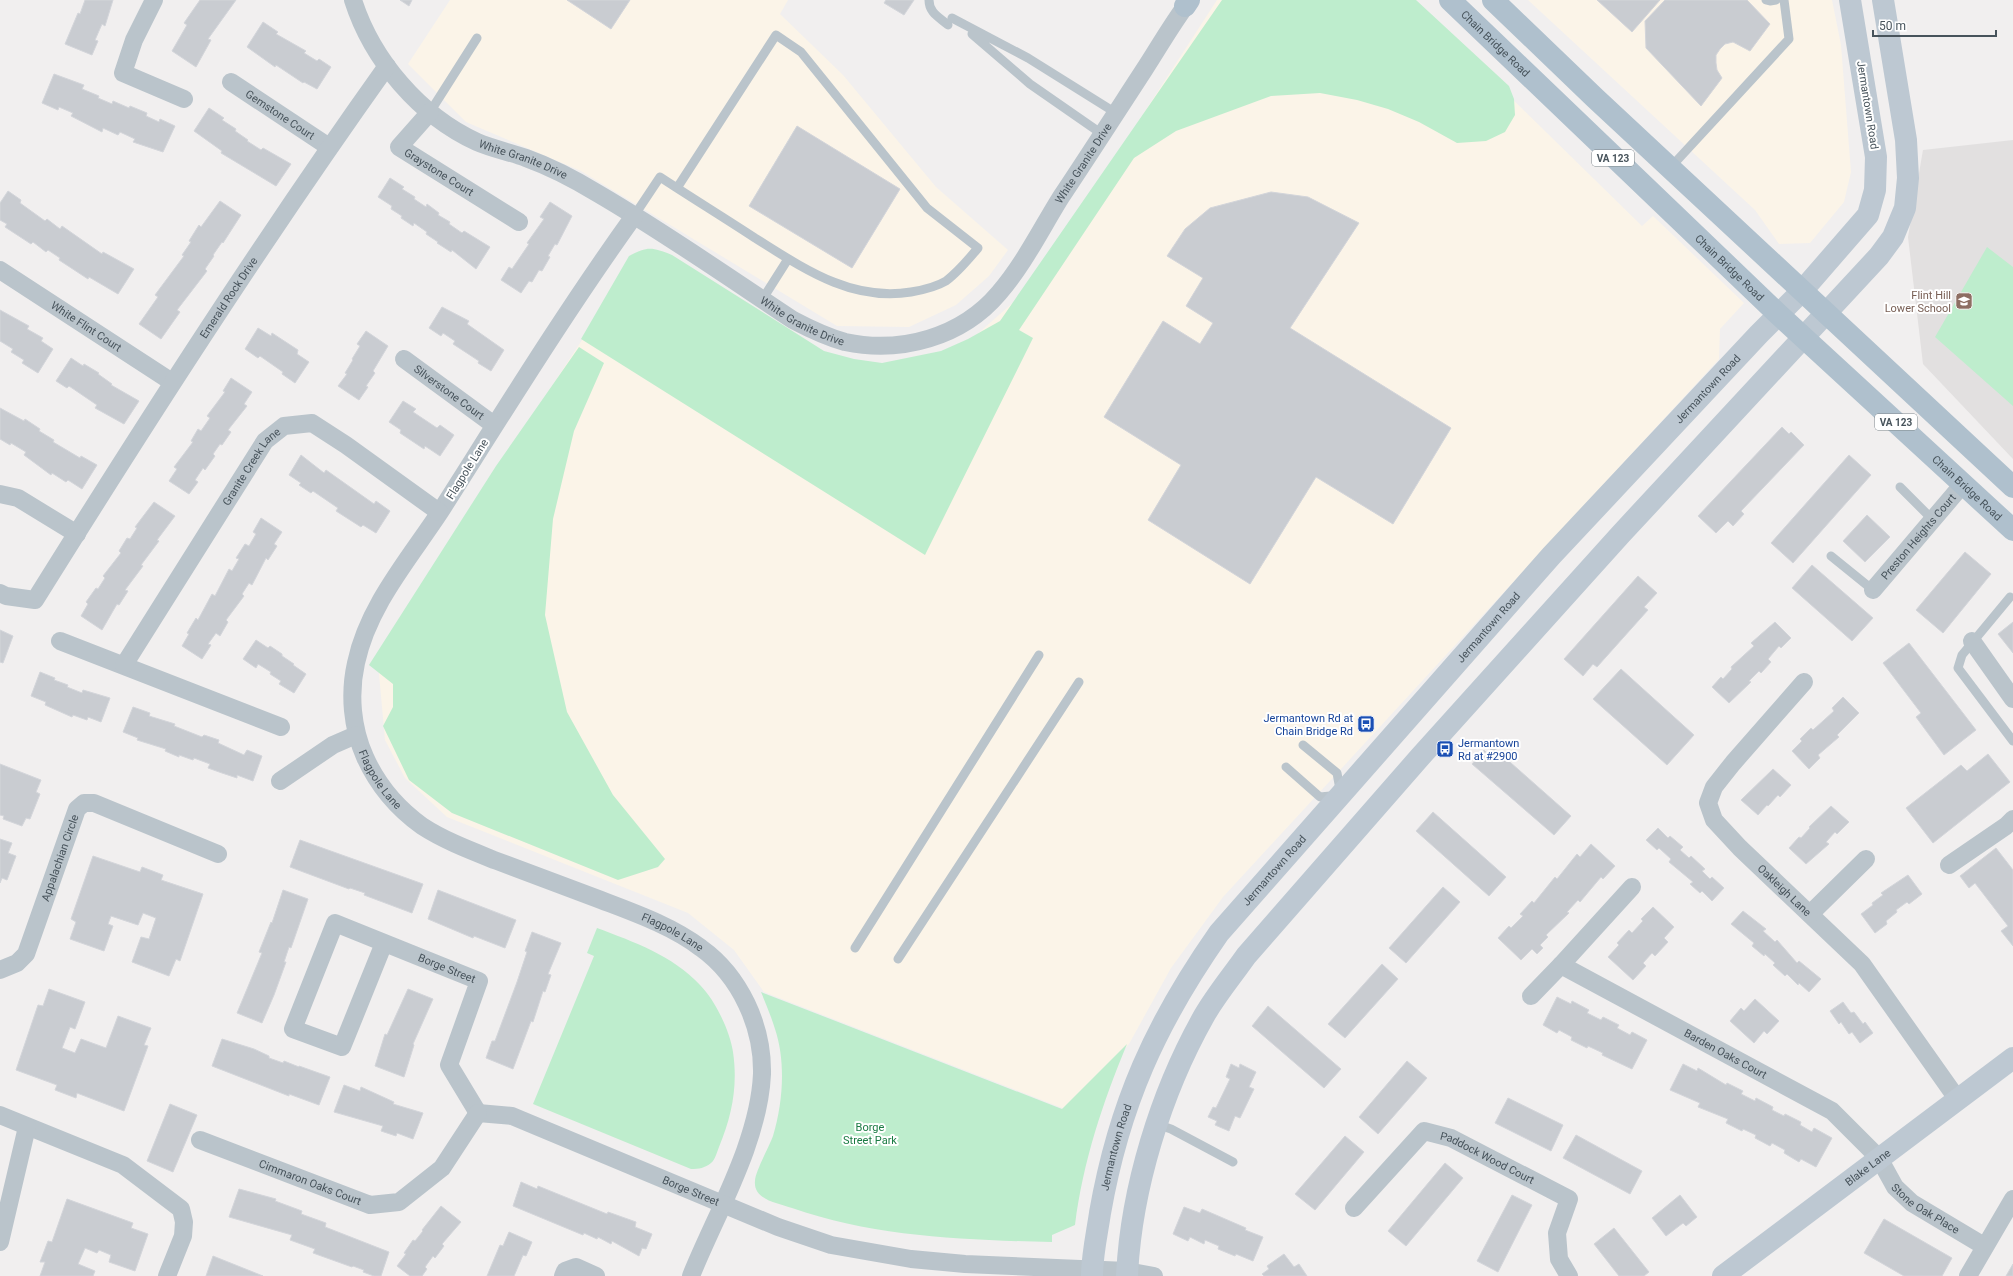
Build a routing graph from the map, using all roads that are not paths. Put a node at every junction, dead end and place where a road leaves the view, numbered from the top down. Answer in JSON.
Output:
{"nodes":[{"id":1,"x":154,"y":0,"type":"edge"},
{"id":2,"x":354,"y":0,"type":"edge"},
{"id":3,"x":929,"y":0,"type":"edge"},
{"id":4,"x":1450,"y":0,"type":"edge"},
{"id":5,"x":1493,"y":0,"type":"edge"},
{"id":6,"x":1766,"y":0,"type":"edge"},
{"id":7,"x":1776,"y":0,"type":"edge"},
{"id":8,"x":1784,"y":0,"type":"edge"},
{"id":9,"x":1850,"y":0,"type":"edge"},
{"id":10,"x":1883,"y":0,"type":"edge"},
{"id":11,"x":1188,"y":2,"type":"edge"},
{"id":12,"x":962,"y":25,"type":"junction"},
{"id":13,"x":477,"y":38,"type":"dead end"},
{"id":14,"x":387,"y":66,"type":"junction"},
{"id":15,"x":231,"y":82,"type":"dead end"},
{"id":16,"x":184,"y":99,"type":"dead end"},
{"id":17,"x":430,"y":112,"type":"junction"},
{"id":18,"x":1116,"y":113,"type":"junction"},
{"id":19,"x":1102,"y":134,"type":"junction"},
{"id":20,"x":329,"y":147,"type":"junction"},
{"id":21,"x":1670,"y":168,"type":"junction"},
{"id":22,"x":677,"y":188,"type":"junction"},
{"id":23,"x":634,"y":216,"type":"junction"},
{"id":24,"x":519,"y":222,"type":"dead end"},
{"id":25,"x":788,"y":259,"type":"junction"},
{"id":26,"x":0,"y":270,"type":"edge"},
{"id":27,"x":1802,"y":291,"type":"junction"},
{"id":28,"x":762,"y":300,"type":"junction"},
{"id":29,"x":1825,"y":312,"type":"junction"},
{"id":30,"x":1778,"y":314,"type":"junction"},
{"id":31,"x":1803,"y":336,"type":"junction"},
{"id":32,"x":404,"y":359,"type":"dead end"},
{"id":33,"x":172,"y":382,"type":"junction"},
{"id":34,"x":494,"y":425,"type":"junction"},
{"id":35,"x":1963,"y":484,"type":"junction"},
{"id":36,"x":1900,"y":487,"type":"dead end"},
{"id":37,"x":2013,"y":487,"type":"edge"},
{"id":38,"x":0,"y":494,"type":"edge"},
{"id":39,"x":439,"y":512,"type":"junction"},
{"id":40,"x":1932,"y":520,"type":"junction"},
{"id":41,"x":2013,"y":530,"type":"edge"},
{"id":42,"x":76,"y":534,"type":"junction"},
{"id":43,"x":1831,"y":556,"type":"dead end"},
{"id":44,"x":1873,"y":590,"type":"joint"},
{"id":45,"x":0,"y":593,"type":"edge"},
{"id":46,"x":2010,"y":597,"type":"dead end"},
{"id":47,"x":60,"y":641,"type":"dead end"},
{"id":48,"x":1972,"y":641,"type":"junction"},
{"id":49,"x":1039,"y":656,"type":"dead end"},
{"id":50,"x":124,"y":665,"type":"junction"},
{"id":51,"x":1079,"y":682,"type":"dead end"},
{"id":52,"x":1804,"y":682,"type":"dead end"},
{"id":53,"x":2013,"y":698,"type":"edge"},
{"id":54,"x":281,"y":727,"type":"dead end"},
{"id":55,"x":356,"y":734,"type":"junction"},
{"id":56,"x":2013,"y":741,"type":"edge"},
{"id":57,"x":1304,"y":746,"type":"dead end"},
{"id":58,"x":1286,"y":767,"type":"dead end"},
{"id":59,"x":280,"y":781,"type":"dead end"},
{"id":60,"x":1341,"y":795,"type":"junction"},
{"id":61,"x":2011,"y":827,"type":"edge"},
{"id":62,"x":218,"y":854,"type":"dead end"},
{"id":63,"x":1866,"y":859,"type":"dead end"},
{"id":64,"x":1949,"y":865,"type":"dead end"},
{"id":65,"x":1632,"y":887,"type":"dead end"},
{"id":66,"x":1810,"y":914,"type":"junction"},
{"id":67,"x":384,"y":943,"type":"junction"},
{"id":68,"x":855,"y":948,"type":"dead end"},
{"id":69,"x":898,"y":959,"type":"dead end"},
{"id":70,"x":1561,"y":965,"type":"junction"},
{"id":71,"x":0,"y":970,"type":"edge"},
{"id":72,"x":1531,"y":996,"type":"dead end"},
{"id":73,"x":2013,"y":1058,"type":"edge"},
{"id":74,"x":1958,"y":1100,"type":"junction"},
{"id":75,"x":478,"y":1113,"type":"junction"},
{"id":76,"x":0,"y":1115,"type":"edge"},
{"id":77,"x":1156,"y":1124,"type":"junction"},
{"id":78,"x":27,"y":1127,"type":"junction"},
{"id":79,"x":200,"y":1140,"type":"dead end"},
{"id":80,"x":1879,"y":1158,"type":"junction"},
{"id":81,"x":1233,"y":1162,"type":"dead end"},
{"id":82,"x":2013,"y":1199,"type":"edge"},
{"id":83,"x":722,"y":1204,"type":"junction"},
{"id":84,"x":1354,"y":1208,"type":"dead end"},
{"id":85,"x":0,"y":1242,"type":"edge"},
{"id":86,"x":1984,"y":1246,"type":"junction"},
{"id":87,"x":1092,"y":1273,"type":"edge"},
{"id":88,"x":1127,"y":1274,"type":"edge"},
{"id":89,"x":167,"y":1276,"type":"edge"},
{"id":90,"x":563,"y":1276,"type":"edge"},
{"id":91,"x":596,"y":1276,"type":"edge"},
{"id":92,"x":690,"y":1276,"type":"edge"},
{"id":93,"x":1154,"y":1276,"type":"edge"},
{"id":94,"x":1569,"y":1276,"type":"edge"},
{"id":95,"x":1723,"y":1276,"type":"edge"},
{"id":96,"x":1968,"y":1276,"type":"edge"}],
"edges":[{"from":1,"to":16,"type":"street"},
{"from":2,"to":14,"type":"street","name":"White Granite Drive"},
{"from":3,"to":12,"type":"lane"},
{"from":4,"to":30,"type":"main road","name":"Chain Bridge Road","number":"VA 123"},
{"from":5,"to":21,"type":"main road","number":"VA 123"},
{"from":6,"to":7,"type":"lane"},
{"from":8,"to":21,"type":"lane"},
{"from":9,"to":27,"type":"main road","name":"Jermantown Road"},
{"from":10,"to":29,"type":"main road"},
{"from":11,"to":18,"type":"street","name":"White Granite Drive"},
{"from":12,"to":18,"type":"lane"},
{"from":12,"to":19,"type":"lane"},
{"from":13,"to":17,"type":"lane"},
{"from":14,"to":17,"type":"street","name":"White Granite Drive"},
{"from":14,"to":20,"type":"street","name":"Emerald Rock Drive"},
{"from":15,"to":20,"type":"street","name":"Gemstone Court"},
{"from":17,"to":23,"type":"street","name":"White Granite Drive"},
{"from":17,"to":24,"type":"street","name":"Graystone Court"},
{"from":18,"to":19,"type":"street","name":"White Granite Drive"},
{"from":19,"to":28,"type":"street","name":"White Granite Drive"},
{"from":20,"to":33,"type":"street","name":"Emerald Rock Drive"},
{"from":21,"to":27,"type":"main road","number":"VA 123"},
{"from":22,"to":23,"type":"lane"},
{"from":22,"to":25,"type":"lane"},
{"from":22,"to":25,"type":"lane"},
{"from":23,"to":28,"type":"street","name":"White Granite Drive"},
{"from":23,"to":34,"type":"street","name":"Flagpole Lane"},
{"from":25,"to":28,"type":"lane"},
{"from":26,"to":33,"type":"street","name":"White Flint Court"},
{"from":27,"to":29,"type":"main road","number":"VA 123"},
{"from":27,"to":30,"type":"main road","name":"Jermantown Road"},
{"from":29,"to":31,"type":"main road"},
{"from":29,"to":37,"type":"main road","number":"VA 123"},
{"from":30,"to":31,"type":"main road","name":"Chain Bridge Road","number":"VA 123"},
{"from":30,"to":60,"type":"main road","name":"Jermantown Road"},
{"from":31,"to":35,"type":"main road","name":"Chain Bridge Road","number":"VA 123"},
{"from":31,"to":77,"type":"main road"},
{"from":32,"to":34,"type":"street","name":"Silverstone Court"},
{"from":33,"to":42,"type":"street","name":"Emerald Rock Drive"},
{"from":34,"to":39,"type":"street","name":"Flagpole Lane"},
{"from":35,"to":40,"type":"street","name":"Preston Heights Court"},
{"from":35,"to":41,"type":"main road","name":"Chain Bridge Road","number":"VA 123"},
{"from":36,"to":40,"type":"lane"},
{"from":38,"to":42,"type":"street"},
{"from":39,"to":50,"type":"street","name":"Granite Creek Lane"},
{"from":39,"to":55,"type":"street","name":"Flagpole Lane"},
{"from":40,"to":44,"type":"street","name":"Preston Heights Court"},
{"from":42,"to":45,"type":"street","name":"Emerald Rock Drive"},
{"from":43,"to":44,"type":"lane"},
{"from":46,"to":48,"type":"lane"},
{"from":47,"to":50,"type":"street"},
{"from":48,"to":53,"type":"street"},
{"from":48,"to":56,"type":"lane"},
{"from":49,"to":68,"type":"lane"},
{"from":50,"to":54,"type":"street"},
{"from":51,"to":69,"type":"lane"},
{"from":52,"to":66,"type":"street","name":"Oakleigh Lane"},
{"from":55,"to":59,"type":"street"},
{"from":55,"to":83,"type":"street","name":"Flagpole Lane"},
{"from":57,"to":60,"type":"lane"},
{"from":58,"to":60,"type":"lane"},
{"from":60,"to":87,"type":"main road","name":"Jermantown Road"},
{"from":61,"to":64,"type":"street"},
{"from":62,"to":71,"type":"street","name":"Appalachian Circle"},
{"from":63,"to":66,"type":"street"},
{"from":65,"to":70,"type":"street"},
{"from":66,"to":74,"type":"street","name":"Oakleigh Lane"},
{"from":67,"to":67,"type":"street","name":"Borge Street"},
{"from":67,"to":75,"type":"street","name":"Borge Street"},
{"from":70,"to":72,"type":"street"},
{"from":70,"to":80,"type":"street","name":"Barden Oaks Court"},
{"from":73,"to":74,"type":"main road","name":"Blake Lane"},
{"from":74,"to":80,"type":"main road","name":"Blake Lane"},
{"from":75,"to":79,"type":"street","name":"Cimmaron Oaks Court"},
{"from":75,"to":83,"type":"street","name":"Borge Street"},
{"from":76,"to":78,"type":"street"},
{"from":77,"to":81,"type":"lane"},
{"from":77,"to":88,"type":"main road"},
{"from":78,"to":85,"type":"street"},
{"from":78,"to":89,"type":"street"},
{"from":80,"to":86,"type":"street","name":"Stone Oak Place"},
{"from":80,"to":95,"type":"main road","name":"Blake Lane"},
{"from":82,"to":86,"type":"street"},
{"from":83,"to":87,"type":"street","name":"Borge Street"},
{"from":83,"to":92,"type":"street","name":"Flagpole Lane"},
{"from":84,"to":94,"type":"street","name":"Paddock Wood Court"},
{"from":86,"to":96,"type":"street"},
{"from":87,"to":88,"type":"street","name":"Borge Street"},
{"from":88,"to":93,"type":"street","name":"Borge Street"},
{"from":90,"to":91,"type":"street"}]}
